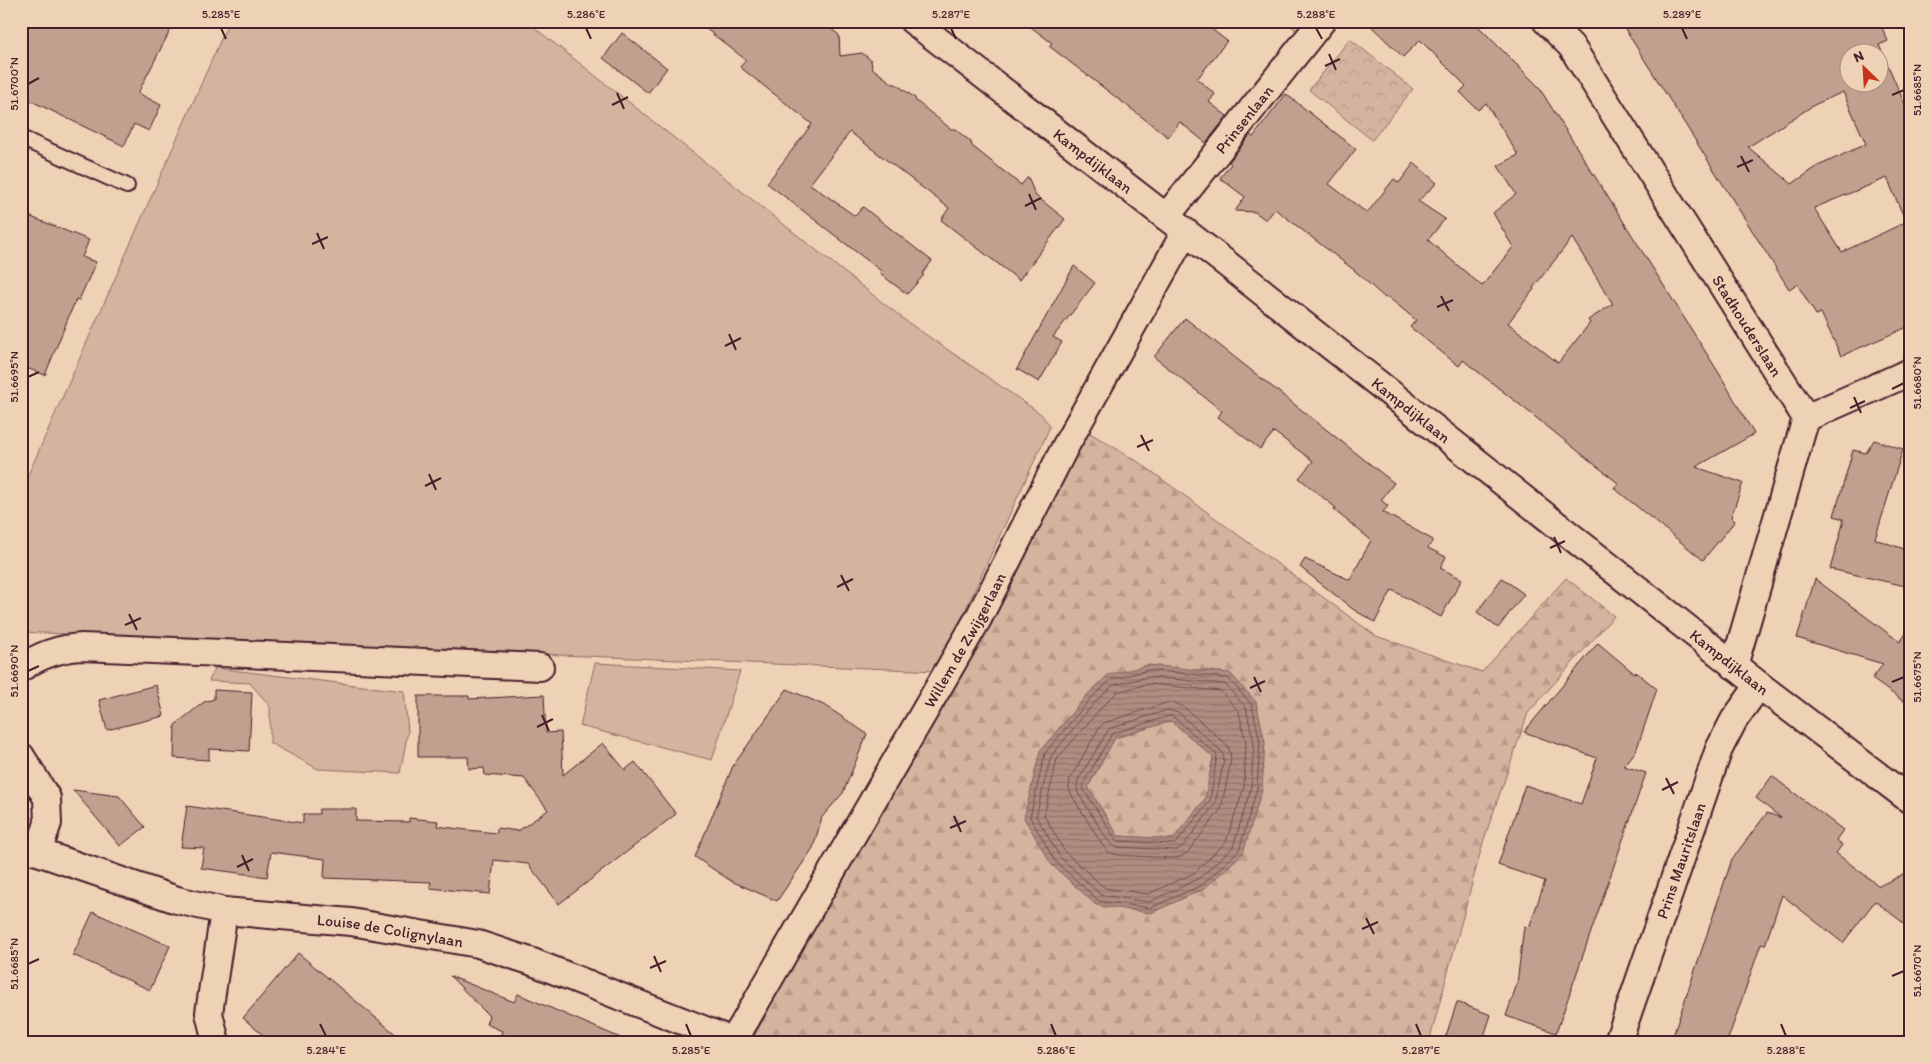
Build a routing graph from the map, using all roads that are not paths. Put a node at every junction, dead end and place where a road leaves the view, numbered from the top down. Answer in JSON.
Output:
{"nodes":[{"id":1,"x":913,"y":21,"type":"edge"},
{"id":2,"x":1322,"y":21,"type":"edge"},
{"id":3,"x":1546,"y":21,"type":"edge"},
{"id":4,"x":21,"y":138,"type":"edge"},
{"id":5,"x":127,"y":186,"type":"dead end"},
{"id":6,"x":1176,"y":224,"type":"junction"},
{"id":7,"x":1910,"y":372,"type":"edge"},
{"id":8,"x":1806,"y":418,"type":"junction"},
{"id":9,"x":1734,"y":666,"type":"junction"},
{"id":10,"x":540,"y":667,"type":"dead end"},
{"id":11,"x":21,"y":668,"type":"edge"},
{"id":12,"x":1758,"y":685,"type":"junction"},
{"id":13,"x":21,"y":756,"type":"edge"},
{"id":14,"x":1910,"y":800,"type":"edge"},
{"id":15,"x":30,"y":851,"type":"edge"},
{"id":16,"x":224,"y":911,"type":"junction"},
{"id":17,"x":733,"y":1041,"type":"edge"},
{"id":18,"x":216,"y":1042,"type":"edge"},
{"id":19,"x":1618,"y":1042,"type":"edge"}],
"edges":[{"from":1,"to":6,"type":"street","name":"Kampdijklaan"},
{"from":2,"to":6,"type":"street","name":"Prinsenlaan"},
{"from":3,"to":8,"type":"street","name":"Stadhouderslaan"},
{"from":4,"to":5,"type":"lane"},
{"from":6,"to":9,"type":"street","name":"Kampdijklaan"},
{"from":6,"to":17,"type":"street","name":"Willem de Zwijgerlaan"},
{"from":7,"to":8,"type":"street"},
{"from":8,"to":9,"type":"street"},
{"from":9,"to":12,"type":"street","name":"Kampdijklaan"},
{"from":10,"to":11,"type":"street"},
{"from":12,"to":14,"type":"street","name":"Kampdijklaan"},
{"from":12,"to":19,"type":"street","name":"Prins Mauritslaan"},
{"from":13,"to":15,"type":"street","name":"Louise de Colignylaan"},
{"from":15,"to":16,"type":"street","name":"Louise de Colignylaan"},
{"from":16,"to":17,"type":"street","name":"Louise de Colignylaan"},
{"from":16,"to":18,"type":"street"}]}
